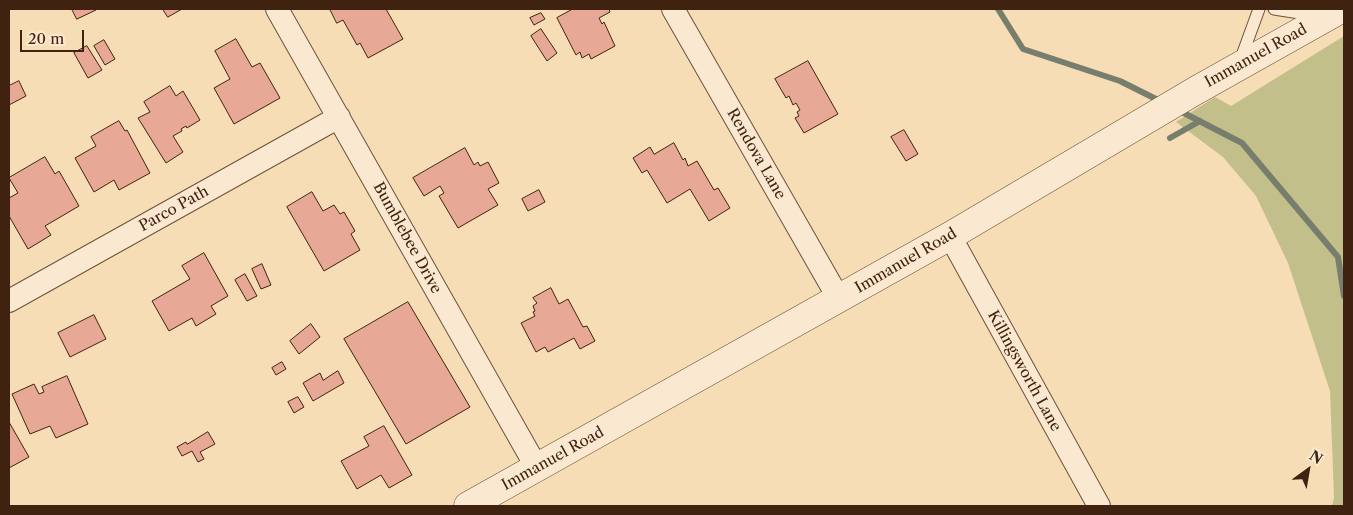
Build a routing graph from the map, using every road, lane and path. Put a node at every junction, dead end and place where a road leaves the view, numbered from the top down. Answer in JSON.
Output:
{"nodes":[{"id":1,"x":277,"y":9,"type":"edge"},
{"id":2,"x":673,"y":9,"type":"edge"},
{"id":3,"x":1259,"y":9,"type":"edge"},
{"id":4,"x":1274,"y":9,"type":"edge"},
{"id":5,"x":1334,"y":13,"type":"edge"},
{"id":6,"x":1239,"y":66,"type":"junction"},
{"id":7,"x":339,"y":117,"type":"junction"},
{"id":8,"x":950,"y":236,"type":"junction"},
{"id":9,"x":839,"y":299,"type":"junction"},
{"id":10,"x":9,"y":301,"type":"edge"},
{"id":11,"x":537,"y":468,"type":"junction"},
{"id":12,"x":468,"y":506,"type":"edge"},
{"id":13,"x":1099,"y":506,"type":"edge"}],
"edges":[{"from":1,"to":7,"type":"street","name":"Bumblebee Drive"},
{"from":2,"to":9,"type":"street","name":"Rendova Lane"},
{"from":3,"to":6,"type":"lane"},
{"from":4,"to":5,"type":"lane"},
{"from":5,"to":6,"type":"street","name":"Immanuel Road"},
{"from":6,"to":8,"type":"street","name":"Immanuel Road"},
{"from":7,"to":10,"type":"street","name":"Parco Path"},
{"from":7,"to":11,"type":"street","name":"Bumblebee Drive"},
{"from":8,"to":9,"type":"street","name":"Immanuel Road"},
{"from":8,"to":13,"type":"street","name":"Killingsworth Lane"},
{"from":9,"to":11,"type":"street","name":"Immanuel Road"},
{"from":11,"to":12,"type":"street","name":"Immanuel Road"}]}
